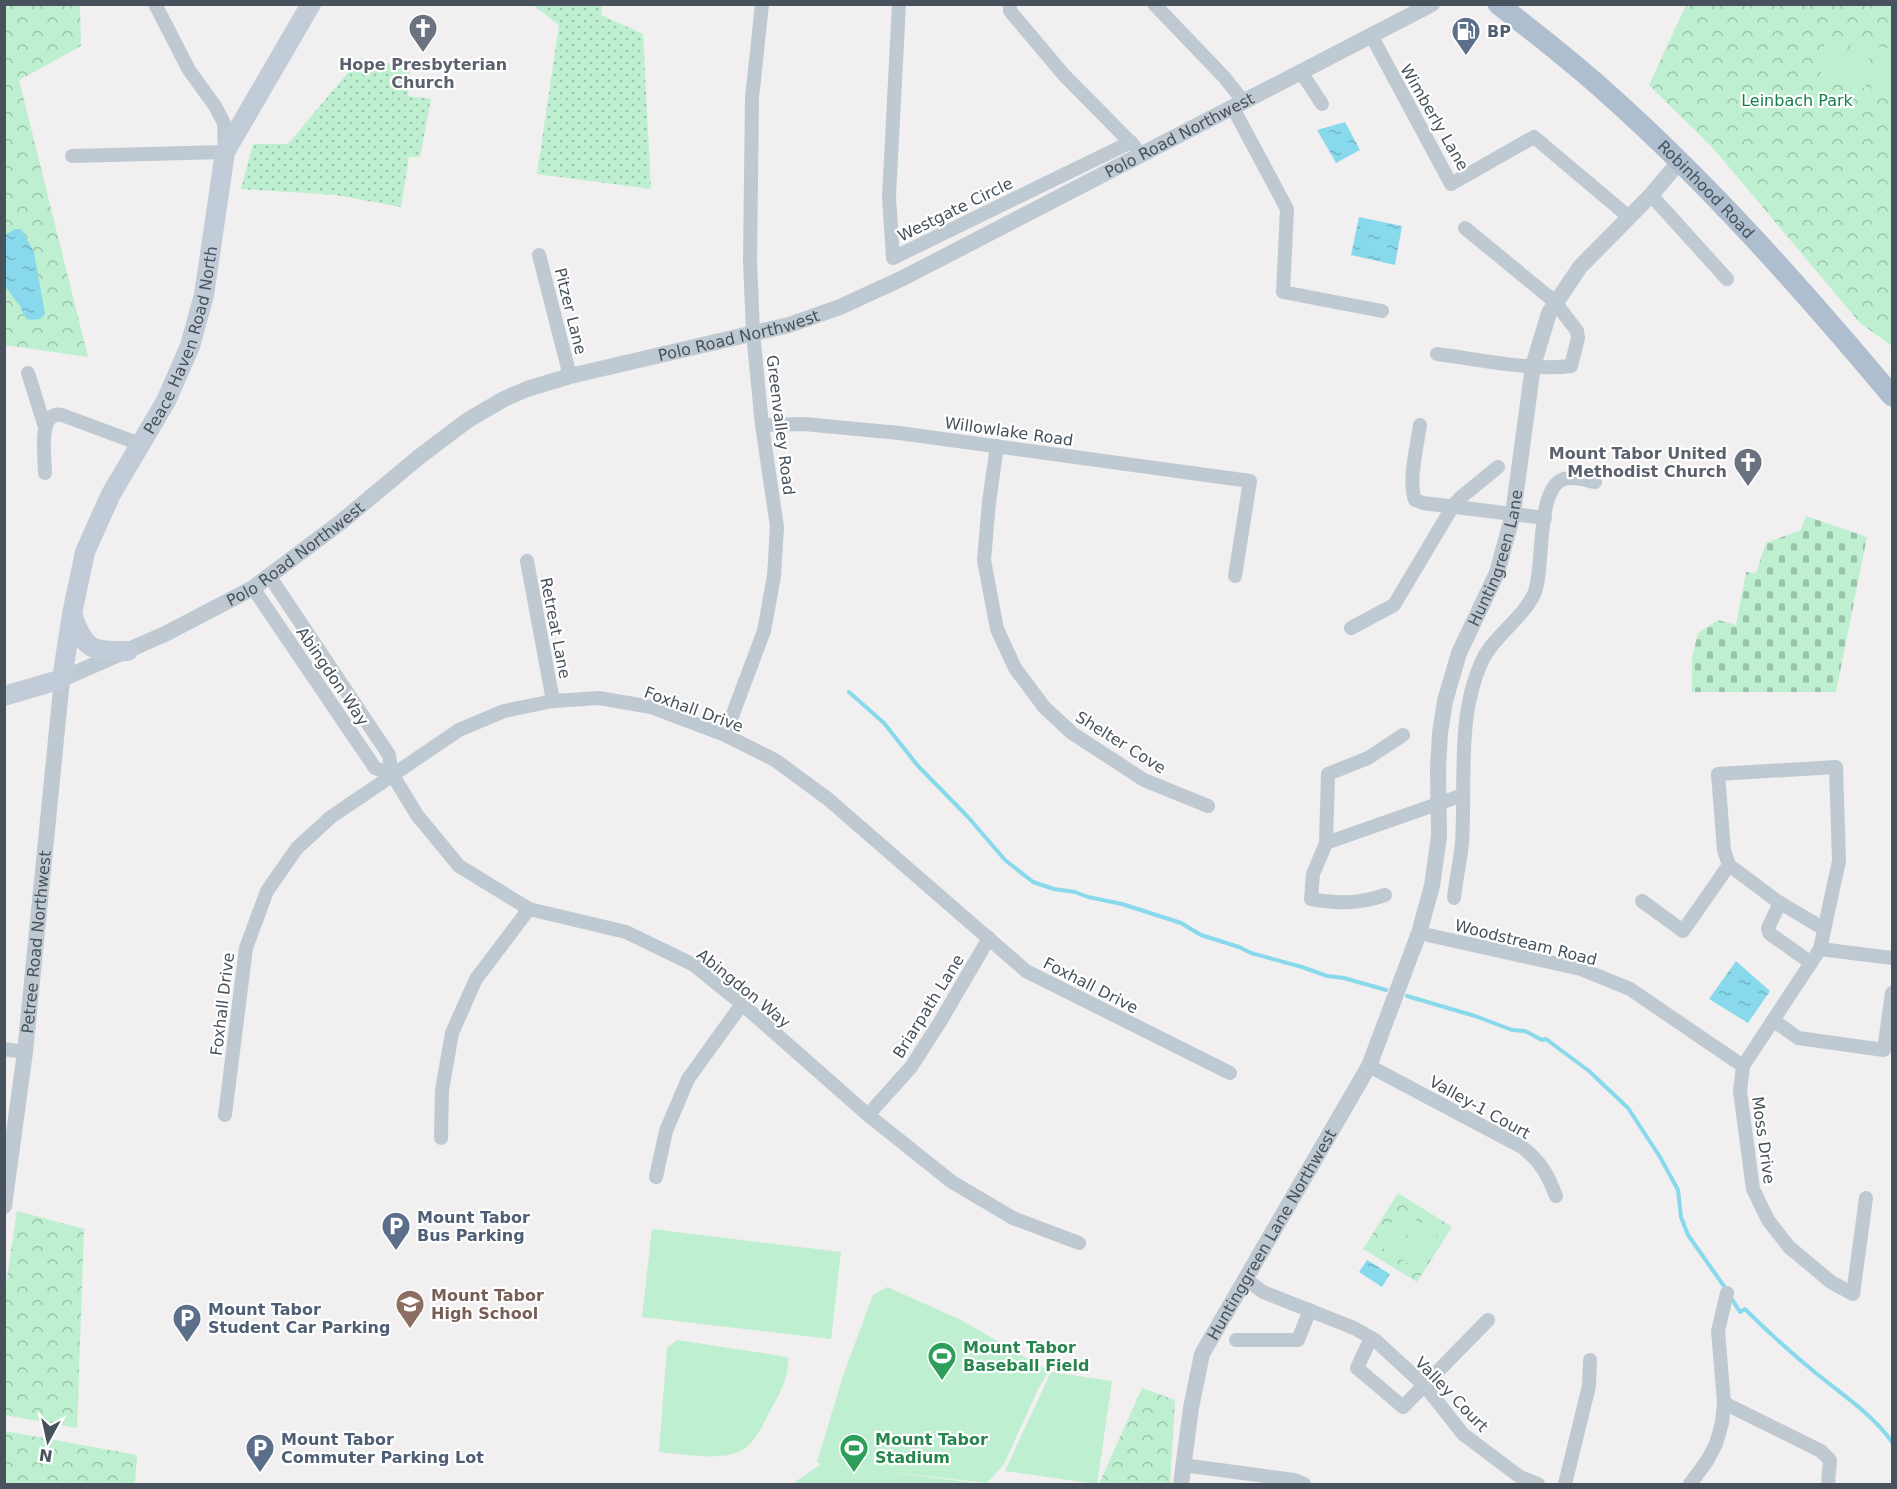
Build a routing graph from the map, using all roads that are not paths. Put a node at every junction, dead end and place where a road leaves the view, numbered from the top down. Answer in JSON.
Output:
{"nodes":[{"id":1,"x":155,"y":4,"type":"edge"},
{"id":2,"x":311,"y":4,"type":"edge"},
{"id":3,"x":762,"y":4,"type":"edge"},
{"id":4,"x":899,"y":4,"type":"edge"},
{"id":5,"x":1010,"y":4,"type":"edge"},
{"id":6,"x":1154,"y":4,"type":"edge"},
{"id":7,"x":1432,"y":4,"type":"edge"},
{"id":8,"x":1498,"y":4,"type":"edge"},
{"id":9,"x":1371,"y":35,"type":"junction"},
{"id":10,"x":1301,"y":72,"type":"junction"},
{"id":11,"x":1322,"y":104,"type":"dead end"},
{"id":12,"x":1238,"y":105,"type":"junction"},
{"id":13,"x":1131,"y":142,"type":"junction"},
{"id":14,"x":225,"y":152,"type":"junction"},
{"id":15,"x":1142,"y":155,"type":"junction"},
{"id":16,"x":72,"y":156,"type":"dead end"},
{"id":17,"x":1680,"y":161,"type":"junction"},
{"id":18,"x":1651,"y":195,"type":"junction"},
{"id":19,"x":1629,"y":217,"type":"junction"},
{"id":20,"x":1465,"y":228,"type":"dead end"},
{"id":21,"x":539,"y":255,"type":"dead end"},
{"id":22,"x":893,"y":258,"type":"junction"},
{"id":23,"x":903,"y":278,"type":"junction"},
{"id":24,"x":1726,"y":279,"type":"dead end"},
{"id":25,"x":1555,"y":302,"type":"junction"},
{"id":26,"x":1382,"y":312,"type":"dead end"},
{"id":27,"x":753,"y":333,"type":"junction"},
{"id":28,"x":1437,"y":354,"type":"dead end"},
{"id":29,"x":1533,"y":366,"type":"junction"},
{"id":30,"x":28,"y":373,"type":"dead end"},
{"id":31,"x":570,"y":376,"type":"junction"},
{"id":32,"x":1889,"y":384,"type":"edge"},
{"id":33,"x":762,"y":425,"type":"junction"},
{"id":34,"x":1420,"y":425,"type":"dead end"},
{"id":35,"x":45,"y":427,"type":"junction"},
{"id":36,"x":140,"y":444,"type":"junction"},
{"id":37,"x":997,"y":446,"type":"junction"},
{"id":38,"x":1498,"y":467,"type":"dead end"},
{"id":39,"x":45,"y":473,"type":"dead end"},
{"id":40,"x":1595,"y":482,"type":"dead end"},
{"id":41,"x":1453,"y":506,"type":"junction"},
{"id":42,"x":1513,"y":514,"type":"junction"},
{"id":43,"x":1545,"y":518,"type":"junction"},
{"id":44,"x":526,"y":561,"type":"dead end"},
{"id":45,"x":1235,"y":576,"type":"dead end"},
{"id":46,"x":270,"y":577,"type":"junction"},
{"id":47,"x":254,"y":588,"type":"junction"},
{"id":48,"x":72,"y":615,"type":"junction"},
{"id":49,"x":1351,"y":628,"type":"dead end"},
{"id":50,"x":128,"y":651,"type":"junction"},
{"id":51,"x":62,"y":679,"type":"junction"},
{"id":52,"x":4,"y":696,"type":"edge"},
{"id":53,"x":553,"y":701,"type":"junction"},
{"id":54,"x":725,"y":735,"type":"junction"},
{"id":55,"x":1402,"y":735,"type":"dead end"},
{"id":56,"x":392,"y":774,"type":"junction"},
{"id":57,"x":1462,"y":795,"type":"junction"},
{"id":58,"x":1440,"y":804,"type":"junction"},
{"id":59,"x":1208,"y":806,"type":"dead end"},
{"id":60,"x":1326,"y":843,"type":"junction"},
{"id":61,"x":1729,"y":865,"type":"junction"},
{"id":62,"x":1385,"y":895,"type":"dead end"},
{"id":63,"x":1454,"y":898,"type":"dead end"},
{"id":64,"x":1642,"y":901,"type":"dead end"},
{"id":65,"x":1780,"y":903,"type":"junction"},
{"id":66,"x":529,"y":909,"type":"junction"},
{"id":67,"x":1824,"y":929,"type":"junction"},
{"id":68,"x":1419,"y":933,"type":"junction"},
{"id":69,"x":988,"y":938,"type":"junction"},
{"id":70,"x":1820,"y":949,"type":"junction"},
{"id":71,"x":1893,"y":958,"type":"edge"},
{"id":72,"x":1811,"y":963,"type":"junction"},
{"id":73,"x":1893,"y":993,"type":"edge"},
{"id":74,"x":1396,"y":994,"type":"joint"},
{"id":75,"x":742,"y":1004,"type":"junction"},
{"id":76,"x":1773,"y":1020,"type":"junction"},
{"id":77,"x":4,"y":1050,"type":"edge"},
{"id":78,"x":25,"y":1052,"type":"junction"},
{"id":79,"x":1369,"y":1066,"type":"junction"},
{"id":80,"x":1743,"y":1066,"type":"junction"},
{"id":81,"x":1230,"y":1073,"type":"dead end"},
{"id":82,"x":225,"y":1115,"type":"dead end"},
{"id":83,"x":868,"y":1115,"type":"junction"},
{"id":84,"x":441,"y":1138,"type":"dead end"},
{"id":85,"x":656,"y":1177,"type":"dead end"},
{"id":86,"x":1556,"y":1196,"type":"dead end"},
{"id":87,"x":1866,"y":1198,"type":"dead end"},
{"id":88,"x":4,"y":1206,"type":"edge"},
{"id":89,"x":1078,"y":1243,"type":"dead end"},
{"id":90,"x":1247,"y":1280,"type":"junction"},
{"id":91,"x":1727,"y":1293,"type":"dead end"},
{"id":92,"x":1310,"y":1310,"type":"junction"},
{"id":93,"x":1488,"y":1320,"type":"dead end"},
{"id":94,"x":1371,"y":1338,"type":"junction"},
{"id":95,"x":1236,"y":1340,"type":"dead end"},
{"id":96,"x":1590,"y":1360,"type":"dead end"},
{"id":97,"x":1425,"y":1386,"type":"junction"},
{"id":98,"x":1724,"y":1403,"type":"junction"},
{"id":99,"x":1183,"y":1465,"type":"junction"},
{"id":100,"x":1518,"y":1481,"type":"edge"},
{"id":101,"x":1181,"y":1485,"type":"edge"},
{"id":102,"x":1304,"y":1485,"type":"edge"},
{"id":103,"x":1538,"y":1485,"type":"edge"},
{"id":104,"x":1565,"y":1485,"type":"edge"},
{"id":105,"x":1690,"y":1485,"type":"edge"},
{"id":106,"x":1828,"y":1485,"type":"edge"}],
"edges":[{"from":1,"to":14,"type":"street"},
{"from":2,"to":14,"type":"main road","name":"Peace Haven Road North"},
{"from":3,"to":27,"type":"street","name":"Greenvalley Road"},
{"from":4,"to":22,"type":"street","name":"Westgate Circle"},
{"from":5,"to":13,"type":"street"},
{"from":6,"to":12,"type":"street"},
{"from":7,"to":9,"type":"street","name":"Polo Road Northwest"},
{"from":8,"to":17,"type":"main road","name":"Robinhood Road"},
{"from":9,"to":10,"type":"street","name":"Polo Road Northwest"},
{"from":9,"to":19,"type":"street","name":"Wimberly Lane"},
{"from":10,"to":11,"type":"street"},
{"from":10,"to":12,"type":"street","name":"Polo Road Northwest"},
{"from":12,"to":15,"type":"street","name":"Polo Road Northwest"},
{"from":12,"to":26,"type":"street"},
{"from":13,"to":15,"type":"street"},
{"from":13,"to":22,"type":"street","name":"Westgate Circle"},
{"from":14,"to":16,"type":"street"},
{"from":14,"to":36,"type":"main road","name":"Peace Haven Road North"},
{"from":15,"to":23,"type":"street","name":"Polo Road Northwest"},
{"from":17,"to":18,"type":"street","name":"Huntingreen Lane"},
{"from":17,"to":32,"type":"main road","name":"Robinhood Road"},
{"from":18,"to":19,"type":"street","name":"Huntingreen Lane"},
{"from":18,"to":24,"type":"street"},
{"from":19,"to":25,"type":"street","name":"Huntingreen Lane"},
{"from":20,"to":25,"type":"street"},
{"from":21,"to":31,"type":"street","name":"Pitzer Lane"},
{"from":22,"to":23,"type":"street"},
{"from":23,"to":27,"type":"street","name":"Polo Road Northwest"},
{"from":25,"to":29,"type":"street","name":"Huntingreen Lane"},
{"from":25,"to":29,"type":"street"},
{"from":27,"to":31,"type":"street","name":"Polo Road Northwest"},
{"from":27,"to":33,"type":"street","name":"Greenvalley Road"},
{"from":28,"to":29,"type":"street"},
{"from":29,"to":42,"type":"street","name":"Huntingreen Lane"},
{"from":30,"to":35,"type":"street"},
{"from":31,"to":46,"type":"street","name":"Polo Road Northwest"},
{"from":33,"to":37,"type":"street","name":"Willowlake Road"},
{"from":33,"to":54,"type":"street","name":"Greenvalley Road"},
{"from":34,"to":41,"type":"street"},
{"from":35,"to":36,"type":"street"},
{"from":35,"to":39,"type":"street"},
{"from":36,"to":48,"type":"main road","name":"Peace Haven Road North"},
{"from":37,"to":45,"type":"street","name":"Willowlake Road"},
{"from":37,"to":59,"type":"street","name":"Shelter Cove"},
{"from":38,"to":41,"type":"street"},
{"from":40,"to":43,"type":"street"},
{"from":41,"to":42,"type":"street"},
{"from":41,"to":49,"type":"street"},
{"from":42,"to":43,"type":"street"},
{"from":42,"to":58,"type":"street","name":"Huntingreen Lane"},
{"from":43,"to":57,"type":"street"},
{"from":44,"to":53,"type":"street","name":"Retreat Lane"},
{"from":46,"to":47,"type":"street","name":"Polo Road Northwest"},
{"from":46,"to":56,"type":"street","name":"Abingdon Way"},
{"from":47,"to":50,"type":"street","name":"Polo Road Northwest"},
{"from":47,"to":56,"type":"street","name":"Abingdon Way"},
{"from":48,"to":50,"type":"main road"},
{"from":48,"to":51,"type":"main road","name":"Peace Haven Road North"},
{"from":50,"to":51,"type":"street","name":"Polo Road Northwest"},
{"from":51,"to":52,"type":"main road"},
{"from":51,"to":78,"type":"street","name":"Petree Road Northwest"},
{"from":53,"to":54,"type":"street","name":"Foxhall Drive"},
{"from":53,"to":56,"type":"street","name":"Foxhall Drive"},
{"from":54,"to":69,"type":"street","name":"Foxhall Drive"},
{"from":55,"to":60,"type":"street"},
{"from":56,"to":66,"type":"street","name":"Abingdon Way"},
{"from":56,"to":82,"type":"street","name":"Foxhall Drive"},
{"from":57,"to":58,"type":"street"},
{"from":57,"to":63,"type":"street"},
{"from":58,"to":60,"type":"street"},
{"from":58,"to":68,"type":"street","name":"Huntingreen Lane"},
{"from":60,"to":62,"type":"street"},
{"from":61,"to":64,"type":"street"},
{"from":61,"to":65,"type":"street"},
{"from":61,"to":67,"type":"street"},
{"from":65,"to":67,"type":"street"},
{"from":65,"to":72,"type":"street"},
{"from":66,"to":75,"type":"street","name":"Abingdon Way"},
{"from":66,"to":84,"type":"street"},
{"from":67,"to":70,"type":"street"},
{"from":68,"to":74,"type":"street","name":"Huntingreen Lane"},
{"from":68,"to":80,"type":"street","name":"Woodstream Road"},
{"from":69,"to":81,"type":"street","name":"Foxhall Drive"},
{"from":69,"to":83,"type":"street","name":"Briarpath Lane"},
{"from":70,"to":71,"type":"street"},
{"from":70,"to":72,"type":"street"},
{"from":72,"to":76,"type":"street"},
{"from":73,"to":76,"type":"street"},
{"from":74,"to":79,"type":"street","name":"Huntinggreen Lane Northwest"},
{"from":75,"to":83,"type":"street","name":"Abingdon Way"},
{"from":75,"to":85,"type":"street"},
{"from":76,"to":80,"type":"street"},
{"from":77,"to":78,"type":"street"},
{"from":78,"to":88,"type":"street","name":"Petree Road Northwest"},
{"from":79,"to":86,"type":"street","name":"Valley-1 Court"},
{"from":79,"to":90,"type":"street","name":"Huntinggreen Lane Northwest"},
{"from":80,"to":87,"type":"street","name":"Moss Drive"},
{"from":83,"to":89,"type":"street","name":"Abingdon Way"},
{"from":90,"to":92,"type":"street","name":"Valley Court"},
{"from":90,"to":99,"type":"street","name":"Huntinggreen Lane Northwest"},
{"from":91,"to":98,"type":"street"},
{"from":92,"to":94,"type":"street","name":"Valley Court"},
{"from":92,"to":95,"type":"street"},
{"from":93,"to":97,"type":"street"},
{"from":94,"to":97,"type":"street","name":"Valley Court"},
{"from":94,"to":97,"type":"street"},
{"from":96,"to":104,"type":"street"},
{"from":97,"to":100,"type":"street","name":"Valley Court"},
{"from":98,"to":105,"type":"street"},
{"from":98,"to":106,"type":"street"},
{"from":99,"to":101,"type":"street","name":"Huntinggreen Lane Northwest"},
{"from":99,"to":102,"type":"street"},
{"from":100,"to":103,"type":"street","name":"Valley Court"}]}
